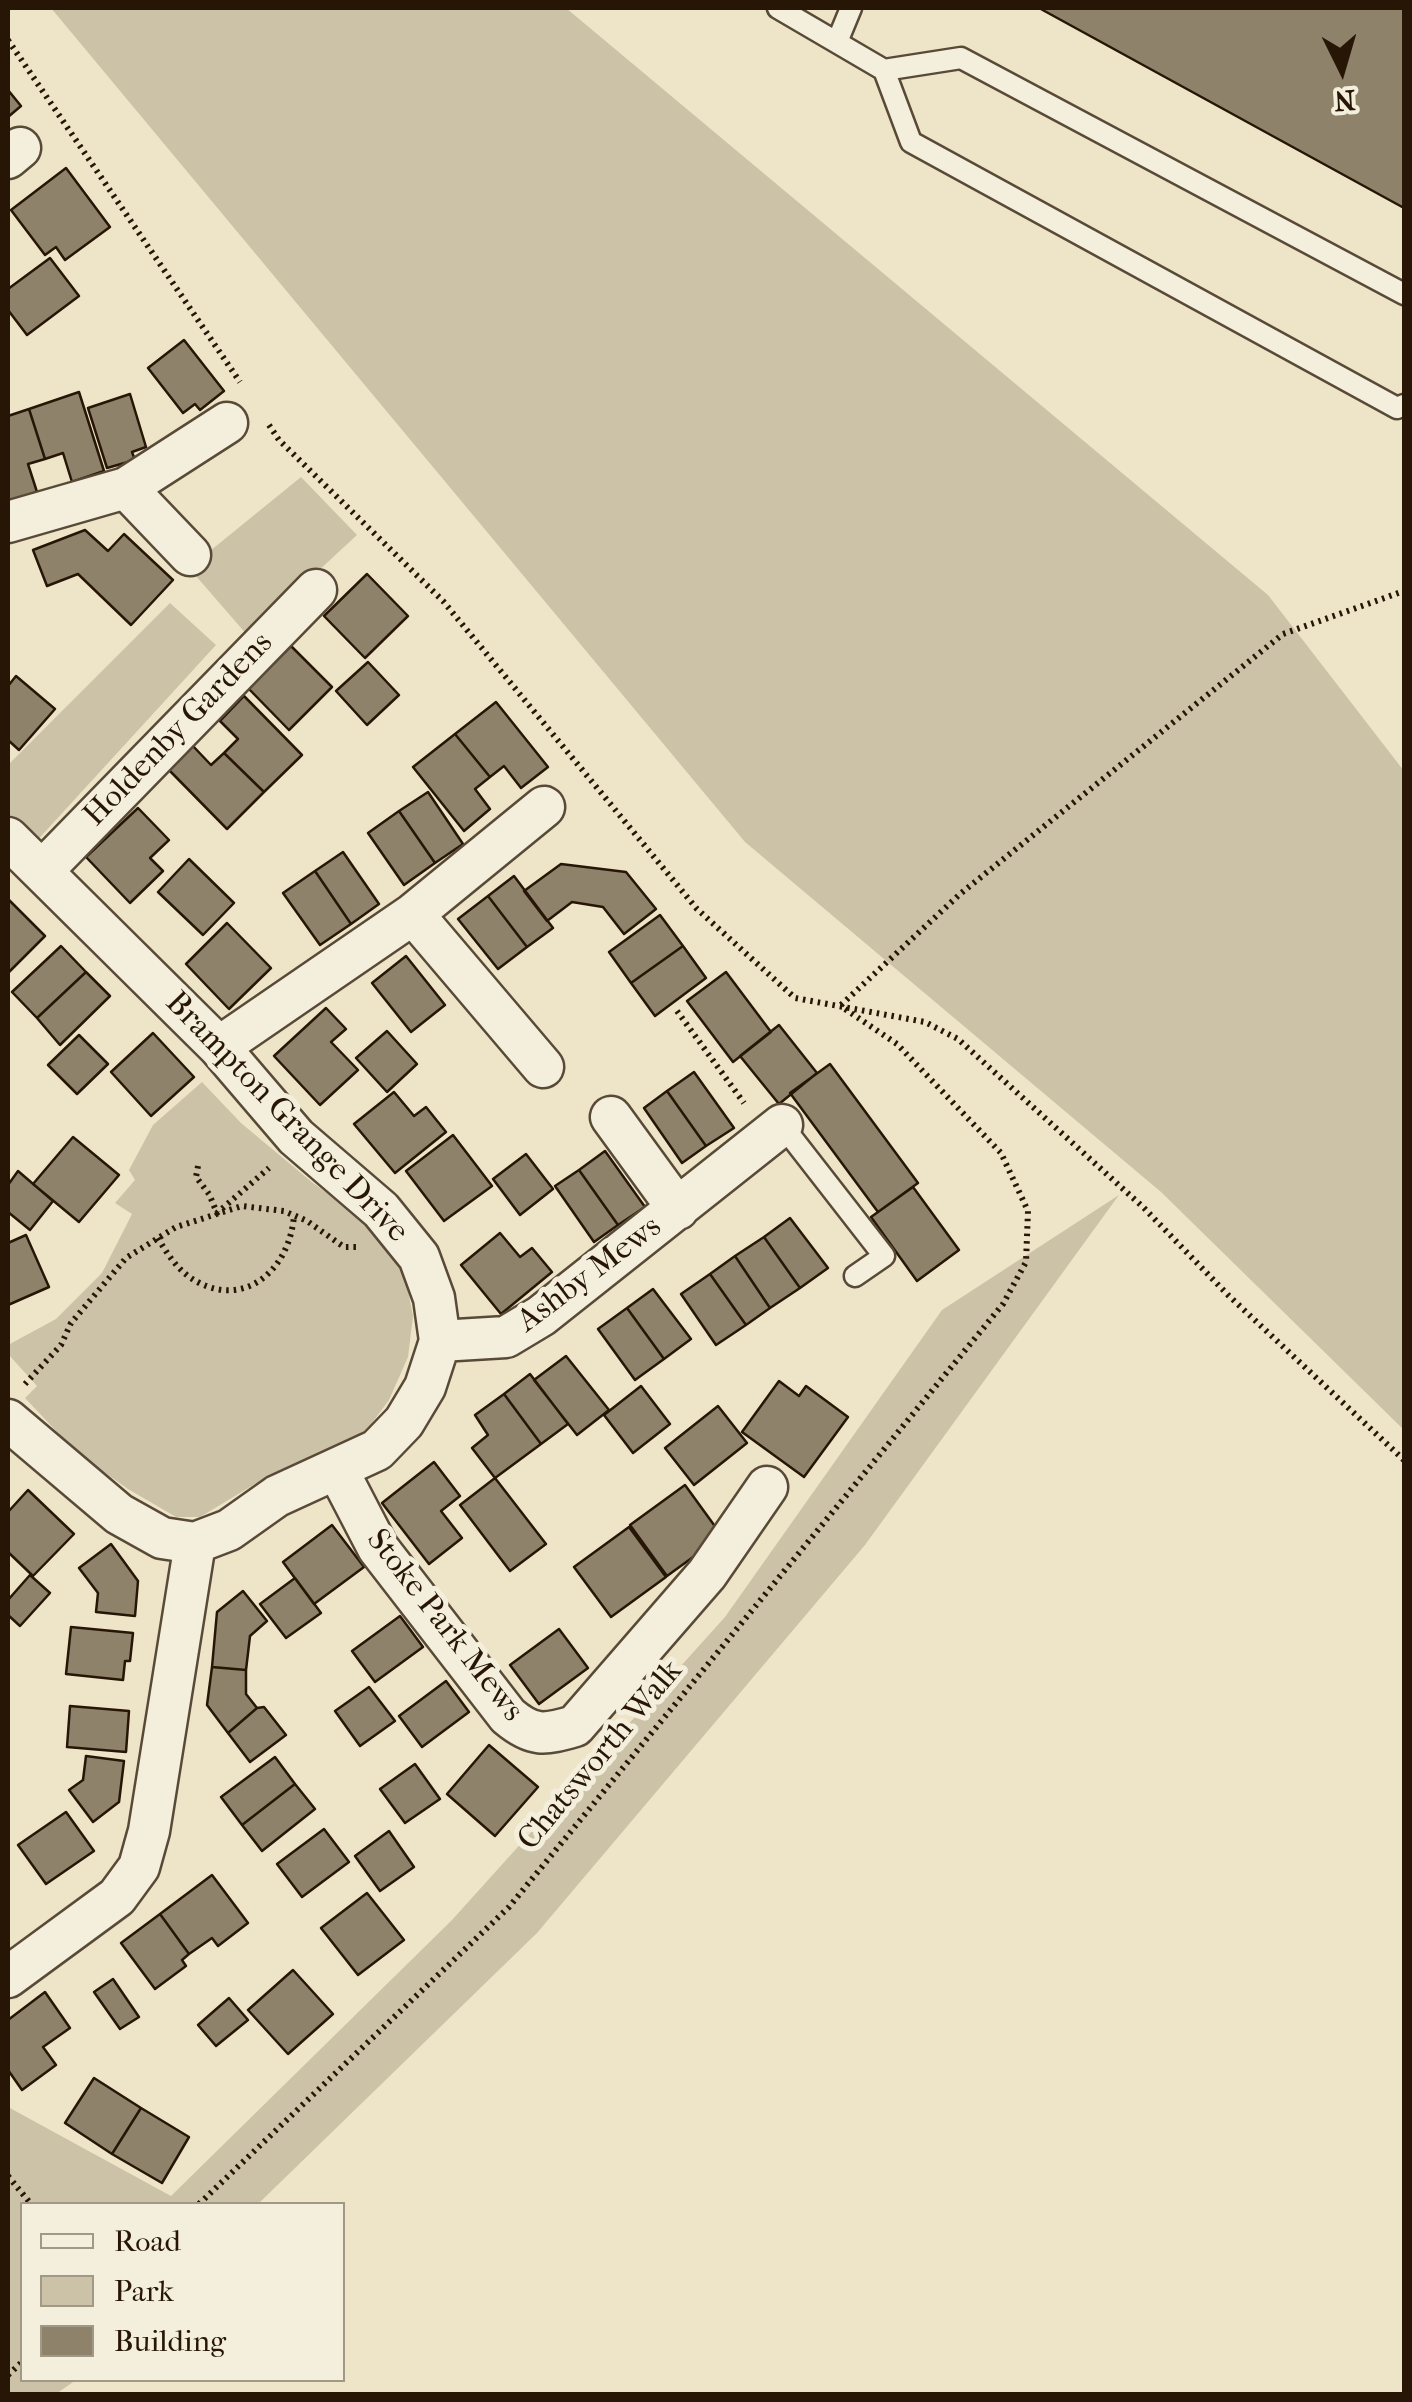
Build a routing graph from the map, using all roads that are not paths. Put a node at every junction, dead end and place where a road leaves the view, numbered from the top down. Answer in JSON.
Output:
{"nodes":[{"id":1,"x":778,"y":8,"type":"edge"},
{"id":2,"x":852,"y":8,"type":"edge"},
{"id":3,"x":837,"y":42,"type":"junction"},
{"id":4,"x":884,"y":70,"type":"junction"},
{"id":5,"x":1404,"y":294,"type":"edge"},
{"id":6,"x":1404,"y":405,"type":"edge"},
{"id":7,"x":237,"y":407,"type":"road end"},
{"id":8,"x":126,"y":488,"type":"junction"},
{"id":9,"x":8,"y":522,"type":"edge"},
{"id":10,"x":190,"y":555,"type":"dead end"},
{"id":11,"x":316,"y":590,"type":"dead end"},
{"id":12,"x":544,"y":807,"type":"dead end"},
{"id":13,"x":8,"y":838,"type":"edge"},
{"id":14,"x":43,"y":870,"type":"junction"},
{"id":15,"x":413,"y":914,"type":"junction"},
{"id":16,"x":219,"y":1047,"type":"junction"},
{"id":17,"x":543,"y":1067,"type":"dead end"},
{"id":18,"x":611,"y":1116,"type":"dead end"},
{"id":19,"x":775,"y":1131,"type":"joint"},
{"id":20,"x":678,"y":1209,"type":"junction"},
{"id":21,"x":856,"y":1276,"type":"dead end"},
{"id":22,"x":440,"y":1341,"type":"junction"},
{"id":23,"x":14,"y":1405,"type":"edge"},
{"id":24,"x":336,"y":1469,"type":"junction"},
{"id":25,"x":767,"y":1488,"type":"dead end"},
{"id":26,"x":195,"y":1544,"type":"junction"},
{"id":27,"x":8,"y":1977,"type":"edge"}],
"edges":[{"from":1,"to":3,"type":"lane"},
{"from":2,"to":3,"type":"lane"},
{"from":3,"to":4,"type":"lane"},
{"from":4,"to":5,"type":"lane"},
{"from":4,"to":6,"type":"lane"},
{"from":7,"to":8,"type":"street"},
{"from":8,"to":9,"type":"street"},
{"from":8,"to":10,"type":"street"},
{"from":11,"to":14,"type":"street","name":"Holdenby Gardens"},
{"from":12,"to":15,"type":"street"},
{"from":13,"to":14,"type":"street","name":"Brampton Grange Drive"},
{"from":14,"to":16,"type":"street","name":"Brampton Grange Drive"},
{"from":15,"to":16,"type":"street"},
{"from":15,"to":17,"type":"street"},
{"from":16,"to":22,"type":"street","name":"Brampton Grange Drive"},
{"from":18,"to":20,"type":"street","name":"Ashby Mews"},
{"from":19,"to":20,"type":"street","name":"Ashby Mews"},
{"from":19,"to":21,"type":"lane"},
{"from":20,"to":22,"type":"street","name":"Ashby Mews"},
{"from":22,"to":24,"type":"street","name":"Brampton Grange Drive"},
{"from":23,"to":26,"type":"street"},
{"from":24,"to":25,"type":"street","name":"Stoke Park Mews"},
{"from":24,"to":26,"type":"street","name":"Brampton Grange Drive"},
{"from":26,"to":27,"type":"street"}]}
